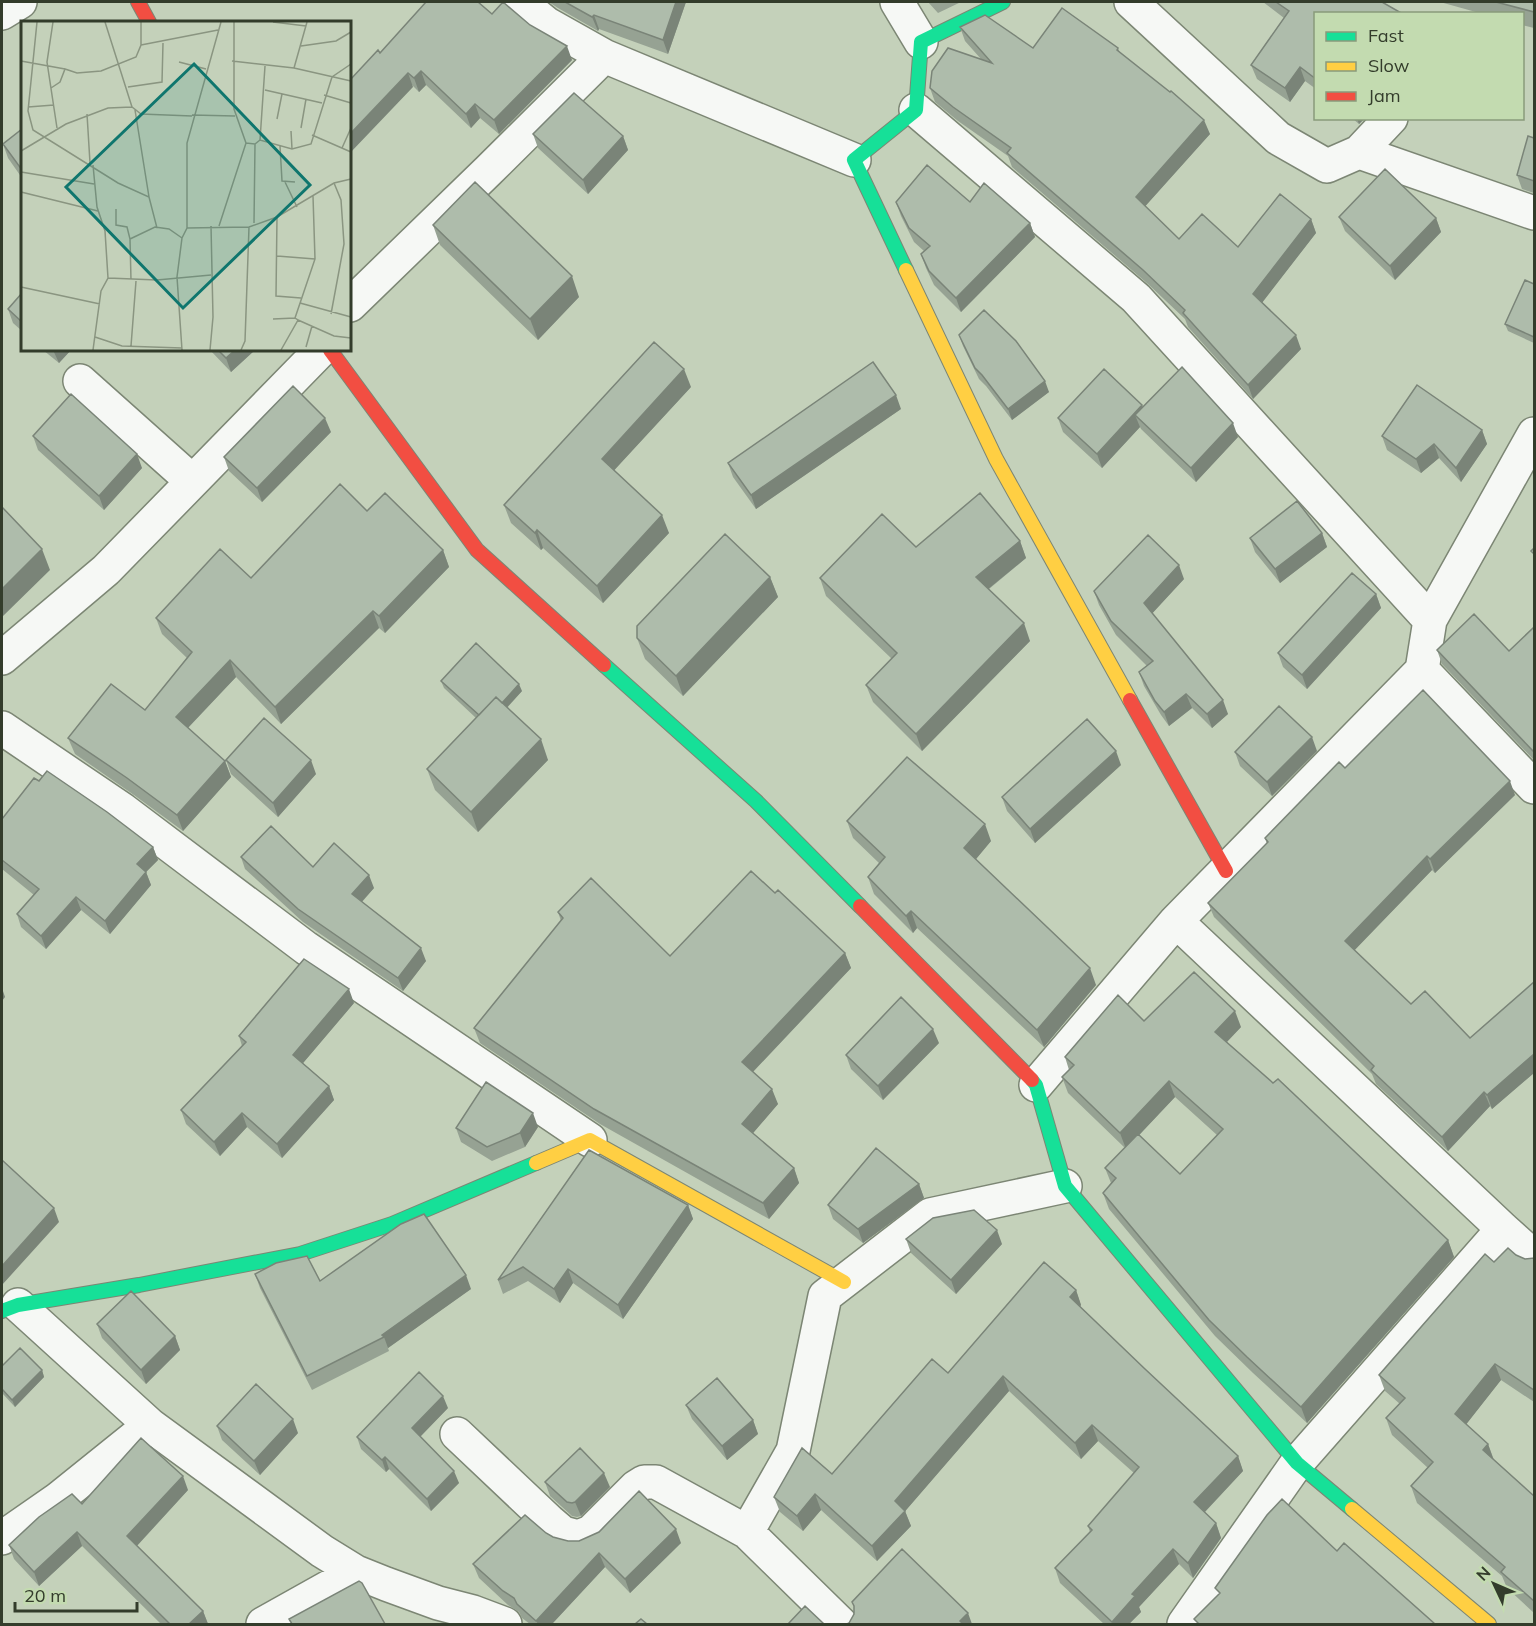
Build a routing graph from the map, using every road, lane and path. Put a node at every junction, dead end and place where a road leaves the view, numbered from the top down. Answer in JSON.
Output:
{"nodes":[{"id":1,"x":20,"y":2,"type":"edge"},
{"id":2,"x":138,"y":2,"type":"edge"},
{"id":3,"x":520,"y":2,"type":"edge"},
{"id":4,"x":897,"y":2,"type":"edge"},
{"id":5,"x":1003,"y":2,"type":"edge"},
{"id":6,"x":1131,"y":2,"type":"edge"},
{"id":7,"x":2,"y":13,"type":"edge"},
{"id":8,"x":148,"y":21,"type":"edge"},
{"id":9,"x":921,"y":42,"type":"junction"},
{"id":10,"x":604,"y":56,"type":"junction"},
{"id":11,"x":916,"y":110,"type":"junction"},
{"id":12,"x":1388,"y":120,"type":"edge"},
{"id":13,"x":1359,"y":152,"type":"junction"},
{"id":14,"x":854,"y":160,"type":"junction"},
{"id":15,"x":1534,"y":213,"type":"edge"},
{"id":16,"x":351,"y":304,"type":"edge"},
{"id":17,"x":320,"y":351,"type":"edge"},
{"id":18,"x":331,"y":351,"type":"edge"},
{"id":19,"x":80,"y":381,"type":"dead end"},
{"id":20,"x":1534,"y":434,"type":"edge"},
{"id":21,"x":192,"y":481,"type":"junction"},
{"id":22,"x":1430,"y":620,"type":"junction"},
{"id":23,"x":2,"y":658,"type":"edge"},
{"id":24,"x":1422,"y":670,"type":"junction"},
{"id":25,"x":2,"y":728,"type":"edge"},
{"id":26,"x":1534,"y":787,"type":"edge"},
{"id":27,"x":1226,"y":871,"type":"junction"},
{"id":28,"x":1176,"y":921,"type":"junction"},
{"id":29,"x":1036,"y":1085,"type":"junction"},
{"id":30,"x":590,"y":1140,"type":"junction"},
{"id":31,"x":1065,"y":1186,"type":"junction"},
{"id":32,"x":1503,"y":1229,"type":"junction"},
{"id":33,"x":1534,"y":1257,"type":"edge"},
{"id":34,"x":844,"y":1282,"type":"junction"},
{"id":35,"x":10,"y":1308,"type":"edge"},
{"id":36,"x":150,"y":1425,"type":"junction"},
{"id":37,"x":457,"y":1434,"type":"dead end"},
{"id":38,"x":1297,"y":1463,"type":"junction"},
{"id":39,"x":747,"y":1532,"type":"junction"},
{"id":40,"x":2,"y":1538,"type":"edge"},
{"id":41,"x":356,"y":1572,"type":"junction"},
{"id":42,"x":263,"y":1624,"type":"edge"},
{"id":43,"x":504,"y":1624,"type":"edge"},
{"id":44,"x":841,"y":1624,"type":"edge"},
{"id":45,"x":1184,"y":1624,"type":"edge"},
{"id":46,"x":1489,"y":1624,"type":"edge"}],
"edges":[{"from":1,"to":7,"type":"street"},
{"from":2,"to":8,"type":"street"},
{"from":3,"to":10,"type":"street"},
{"from":4,"to":9,"type":"street"},
{"from":5,"to":9,"type":"street"},
{"from":6,"to":13,"type":"street"},
{"from":9,"to":11,"type":"street"},
{"from":10,"to":14,"type":"street"},
{"from":10,"to":16,"type":"street"},
{"from":11,"to":14,"type":"street"},
{"from":11,"to":22,"type":"street"},
{"from":12,"to":13,"type":"street"},
{"from":13,"to":15,"type":"street"},
{"from":14,"to":27,"type":"street"},
{"from":17,"to":21,"type":"street"},
{"from":18,"to":29,"type":"street"},
{"from":19,"to":21,"type":"street"},
{"from":20,"to":22,"type":"street"},
{"from":21,"to":23,"type":"street"},
{"from":22,"to":24,"type":"street"},
{"from":24,"to":26,"type":"street"},
{"from":24,"to":27,"type":"street"},
{"from":25,"to":30,"type":"street"},
{"from":27,"to":28,"type":"street"},
{"from":28,"to":29,"type":"street"},
{"from":28,"to":32,"type":"street"},
{"from":29,"to":31,"type":"street"},
{"from":30,"to":34,"type":"street"},
{"from":30,"to":35,"type":"street"},
{"from":31,"to":34,"type":"street"},
{"from":31,"to":38,"type":"street"},
{"from":32,"to":33,"type":"street"},
{"from":32,"to":38,"type":"street"},
{"from":34,"to":39,"type":"street"},
{"from":35,"to":36,"type":"street"},
{"from":36,"to":40,"type":"street"},
{"from":36,"to":41,"type":"street"},
{"from":37,"to":39,"type":"street"},
{"from":38,"to":45,"type":"street"},
{"from":38,"to":46,"type":"street"},
{"from":39,"to":44,"type":"street"},
{"from":41,"to":42,"type":"street"},
{"from":41,"to":43,"type":"street"}]}
